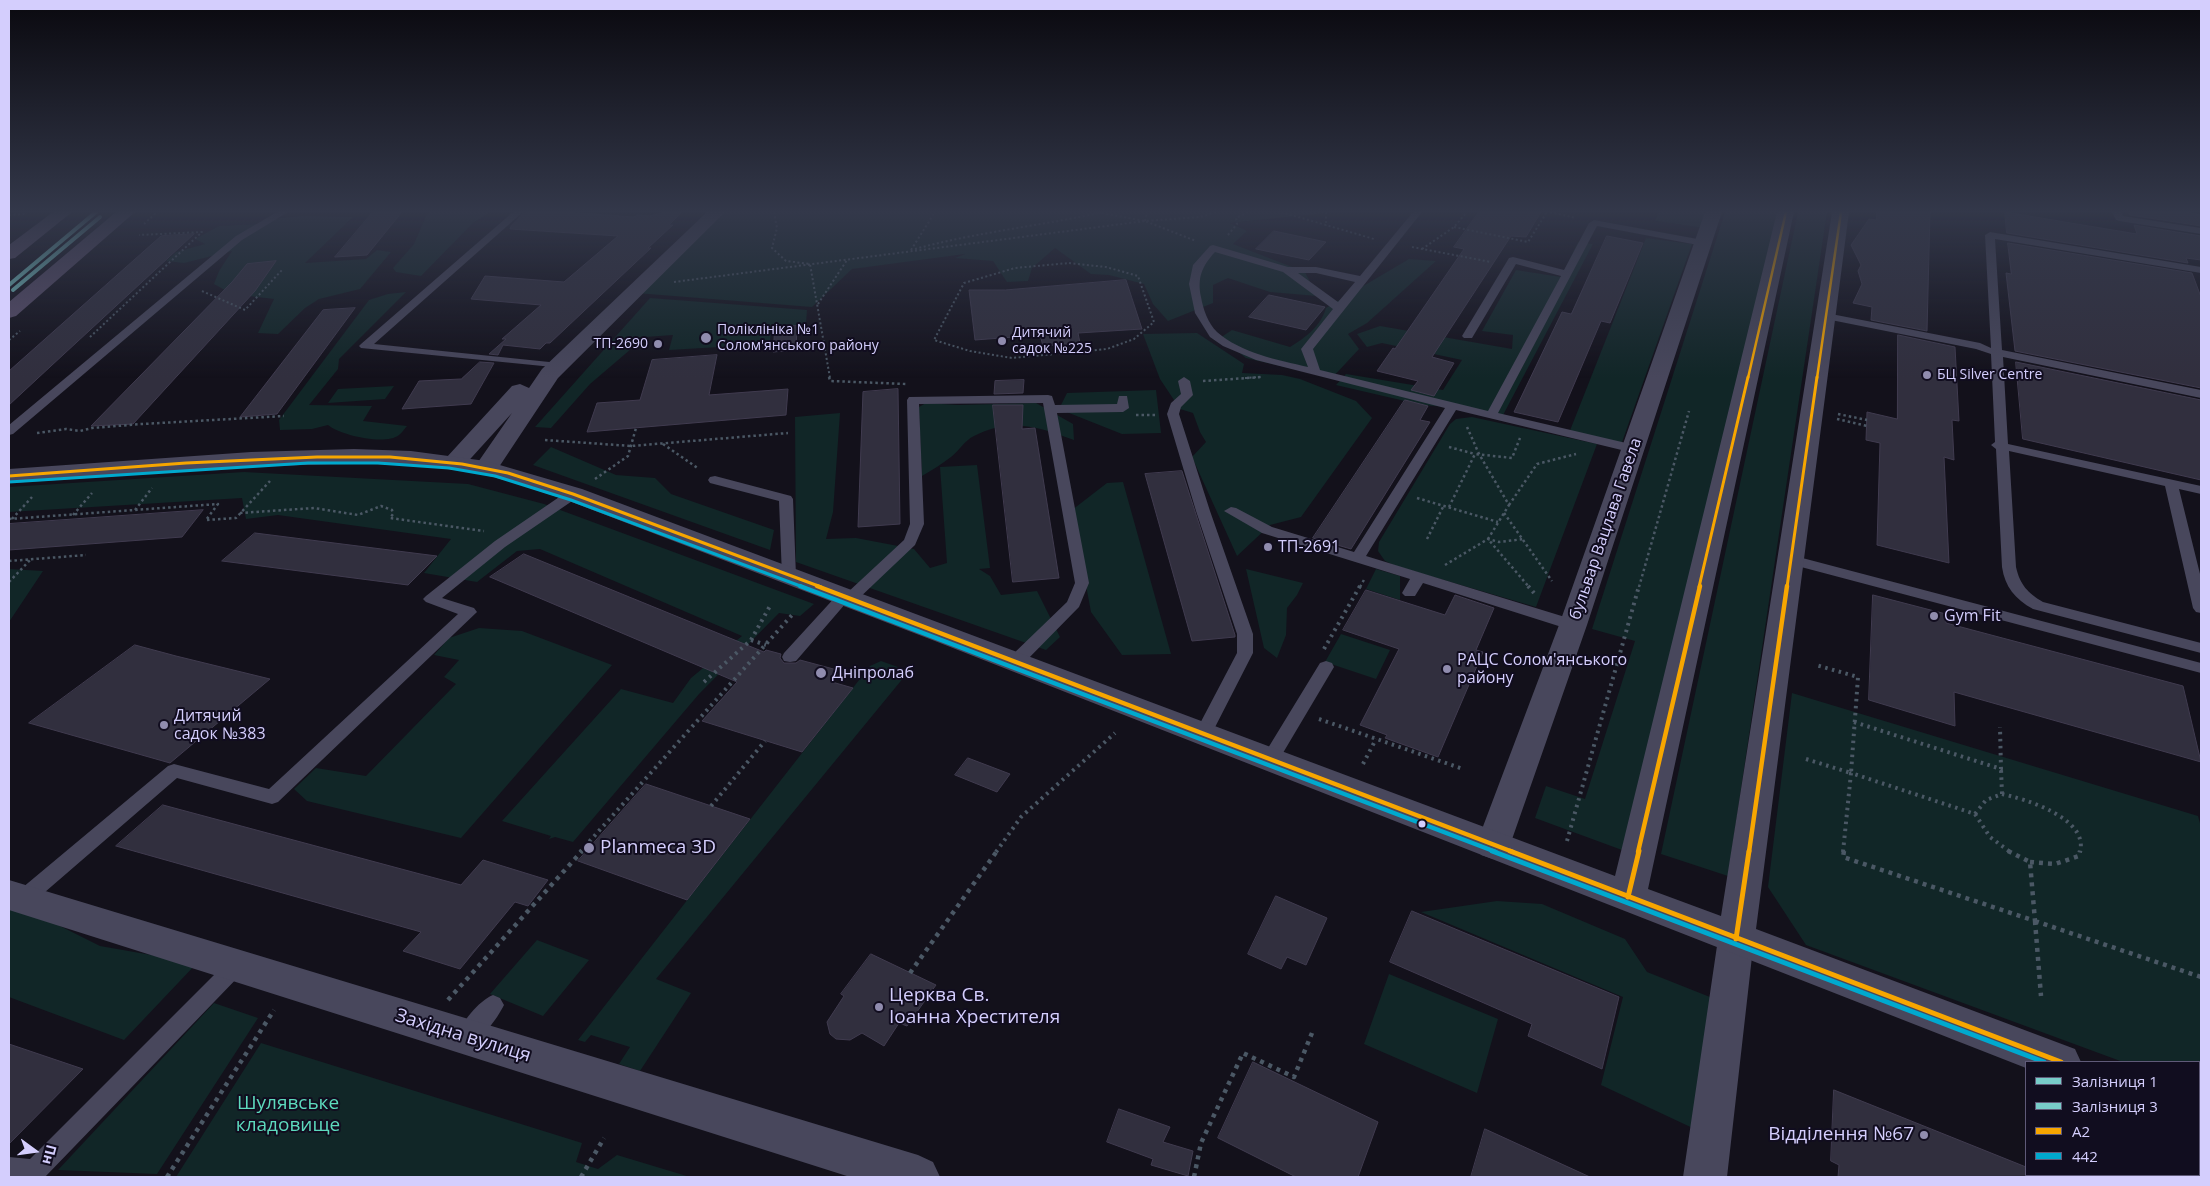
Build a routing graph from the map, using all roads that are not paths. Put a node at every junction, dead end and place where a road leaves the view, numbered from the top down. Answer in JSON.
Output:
{"nodes":[{"id":1,"x":62,"y":267,"type":"edge"},
{"id":2,"x":205,"y":267,"type":"edge"},
{"id":3,"x":455,"y":267,"type":"edge"},
{"id":4,"x":660,"y":267,"type":"edge"},
{"id":5,"x":1197,"y":267,"type":"edge"},
{"id":6,"x":1278,"y":267,"type":"edge"},
{"id":7,"x":1372,"y":267,"type":"edge"},
{"id":8,"x":1509,"y":267,"type":"edge"},
{"id":9,"x":1545,"y":267,"type":"edge"},
{"id":10,"x":1571,"y":267,"type":"edge"},
{"id":11,"x":1695,"y":267,"type":"edge"},
{"id":12,"x":1773,"y":267,"type":"edge"},
{"id":13,"x":1833,"y":267,"type":"edge"},
{"id":14,"x":1991,"y":267,"type":"edge"},
{"id":15,"x":2185,"y":267,"type":"edge"},
{"id":16,"x":1287,"y":270,"type":"junction"},
{"id":17,"x":2201,"y":270,"type":"edge"},
{"id":18,"x":1567,"y":275,"type":"junction"},
{"id":19,"x":1362,"y":280,"type":"junction"},
{"id":20,"x":1339,"y":308,"type":"junction"},
{"id":21,"x":9,"y":312,"type":"edge"},
{"id":22,"x":1826,"y":316,"type":"junction"},
{"id":23,"x":1468,"y":336,"type":"dead end"},
{"id":24,"x":1995,"y":352,"type":"junction"},
{"id":25,"x":555,"y":370,"type":"junction"},
{"id":26,"x":1315,"y":371,"type":"junction"},
{"id":27,"x":1184,"y":381,"type":"road end"},
{"id":28,"x":2201,"y":394,"type":"edge"},
{"id":29,"x":1123,"y":404,"type":"road end"},
{"id":30,"x":1455,"y":407,"type":"junction"},
{"id":31,"x":1050,"y":409,"type":"junction"},
{"id":32,"x":1491,"y":416,"type":"junction"},
{"id":33,"x":9,"y":431,"type":"edge"},
{"id":34,"x":2000,"y":445,"type":"junction"},
{"id":35,"x":1634,"y":449,"type":"junction"},
{"id":36,"x":454,"y":463,"type":"junction"},
{"id":37,"x":486,"y":468,"type":"junction"},
{"id":38,"x":9,"y":476,"type":"edge"},
{"id":39,"x":715,"y":480,"type":"road end"},
{"id":40,"x":2171,"y":483,"type":"junction"},
{"id":41,"x":583,"y":487,"type":"junction"},
{"id":42,"x":2201,"y":490,"type":"edge"},
{"id":43,"x":1231,"y":511,"type":"dead end"},
{"id":44,"x":1358,"y":558,"type":"junction"},
{"id":45,"x":1790,"y":560,"type":"junction"},
{"id":46,"x":789,"y":576,"type":"junction"},
{"id":47,"x":1421,"y":578,"type":"junction"},
{"id":48,"x":1410,"y":593,"type":"dead end"},
{"id":49,"x":847,"y":598,"type":"junction"},
{"id":50,"x":2201,"y":608,"type":"edge"},
{"id":51,"x":1573,"y":625,"type":"junction"},
{"id":52,"x":2201,"y":648,"type":"edge"},
{"id":53,"x":790,"y":657,"type":"dead end"},
{"id":54,"x":1016,"y":661,"type":"junction"},
{"id":55,"x":1326,"y":667,"type":"road end"},
{"id":56,"x":2201,"y":668,"type":"edge"},
{"id":57,"x":1204,"y":733,"type":"junction"},
{"id":58,"x":1271,"y":758,"type":"junction"},
{"id":59,"x":1493,"y":844,"type":"junction"},
{"id":60,"x":16,"y":897,"type":"edge"},
{"id":61,"x":1628,"y":897,"type":"junction"},
{"id":62,"x":1736,"y":939,"type":"junction"},
{"id":63,"x":236,"y":966,"type":"junction"},
{"id":64,"x":493,"y":1005,"type":"dead end"},
{"id":65,"x":455,"y":1021,"type":"junction"},
{"id":66,"x":2058,"y":1061,"type":"edge"},
{"id":67,"x":9,"y":1169,"type":"edge"},
{"id":68,"x":33,"y":1174,"type":"edge"},
{"id":69,"x":918,"y":1177,"type":"edge"},
{"id":70,"x":1705,"y":1177,"type":"edge"}],
"edges":[{"from":1,"to":21,"type":"main road"},
{"from":2,"to":33,"type":"lane"},
{"from":3,"to":25,"type":"lane"},
{"from":4,"to":25,"type":"street"},
{"from":5,"to":26,"type":"lane"},
{"from":6,"to":16,"type":"lane"},
{"from":7,"to":19,"type":"lane"},
{"from":8,"to":23,"type":"lane"},
{"from":9,"to":18,"type":"lane"},
{"from":10,"to":18,"type":"lane"},
{"from":11,"to":35,"type":"street","name":"бульвар Вацлава Гавела"},
{"from":12,"to":61,"type":"street"},
{"from":13,"to":22,"type":"street"},
{"from":14,"to":24,"type":"lane"},
{"from":15,"to":17,"type":"lane"},
{"from":16,"to":19,"type":"lane"},
{"from":16,"to":20,"type":"lane"},
{"from":18,"to":32,"type":"lane"},
{"from":19,"to":20,"type":"lane"},
{"from":20,"to":26,"type":"lane"},
{"from":22,"to":24,"type":"lane"},
{"from":22,"to":45,"type":"street"},
{"from":24,"to":28,"type":"lane"},
{"from":24,"to":34,"type":"lane"},
{"from":25,"to":36,"type":"street"},
{"from":25,"to":37,"type":"street"},
{"from":26,"to":30,"type":"lane"},
{"from":27,"to":57,"type":"lane"},
{"from":29,"to":31,"type":"lane"},
{"from":30,"to":32,"type":"lane"},
{"from":30,"to":44,"type":"lane"},
{"from":31,"to":49,"type":"lane"},
{"from":31,"to":54,"type":"lane"},
{"from":32,"to":35,"type":"lane"},
{"from":34,"to":40,"type":"lane"},
{"from":34,"to":52,"type":"lane"},
{"from":35,"to":51,"type":"street","name":"бульвар Вацлава Гавела"},
{"from":36,"to":37,"type":"street"},
{"from":36,"to":38,"type":"street"},
{"from":37,"to":41,"type":"street"},
{"from":39,"to":46,"type":"lane"},
{"from":40,"to":42,"type":"lane"},
{"from":40,"to":50,"type":"lane"},
{"from":41,"to":46,"type":"street"},
{"from":41,"to":60,"type":"lane"},
{"from":43,"to":44,"type":"lane"},
{"from":44,"to":47,"type":"lane"},
{"from":45,"to":56,"type":"lane"},
{"from":45,"to":62,"type":"street"},
{"from":46,"to":49,"type":"street"},
{"from":47,"to":48,"type":"lane"},
{"from":47,"to":51,"type":"lane"},
{"from":49,"to":53,"type":"lane"},
{"from":49,"to":54,"type":"street"},
{"from":51,"to":59,"type":"street","name":"бульвар Вацлава Гавела"},
{"from":54,"to":57,"type":"street"},
{"from":55,"to":58,"type":"lane"},
{"from":57,"to":58,"type":"street"},
{"from":58,"to":59,"type":"street"},
{"from":59,"to":61,"type":"street"},
{"from":60,"to":63,"type":"street","name":"Західна вулиця"},
{"from":61,"to":62,"type":"street"},
{"from":62,"to":66,"type":"street"},
{"from":62,"to":70,"type":"street"},
{"from":63,"to":65,"type":"street","name":"Західна вулиця"},
{"from":63,"to":68,"type":"lane"},
{"from":64,"to":65,"type":"lane"},
{"from":65,"to":69,"type":"street","name":"Західна вулиця"},
{"from":67,"to":68,"type":"lane"}]}
